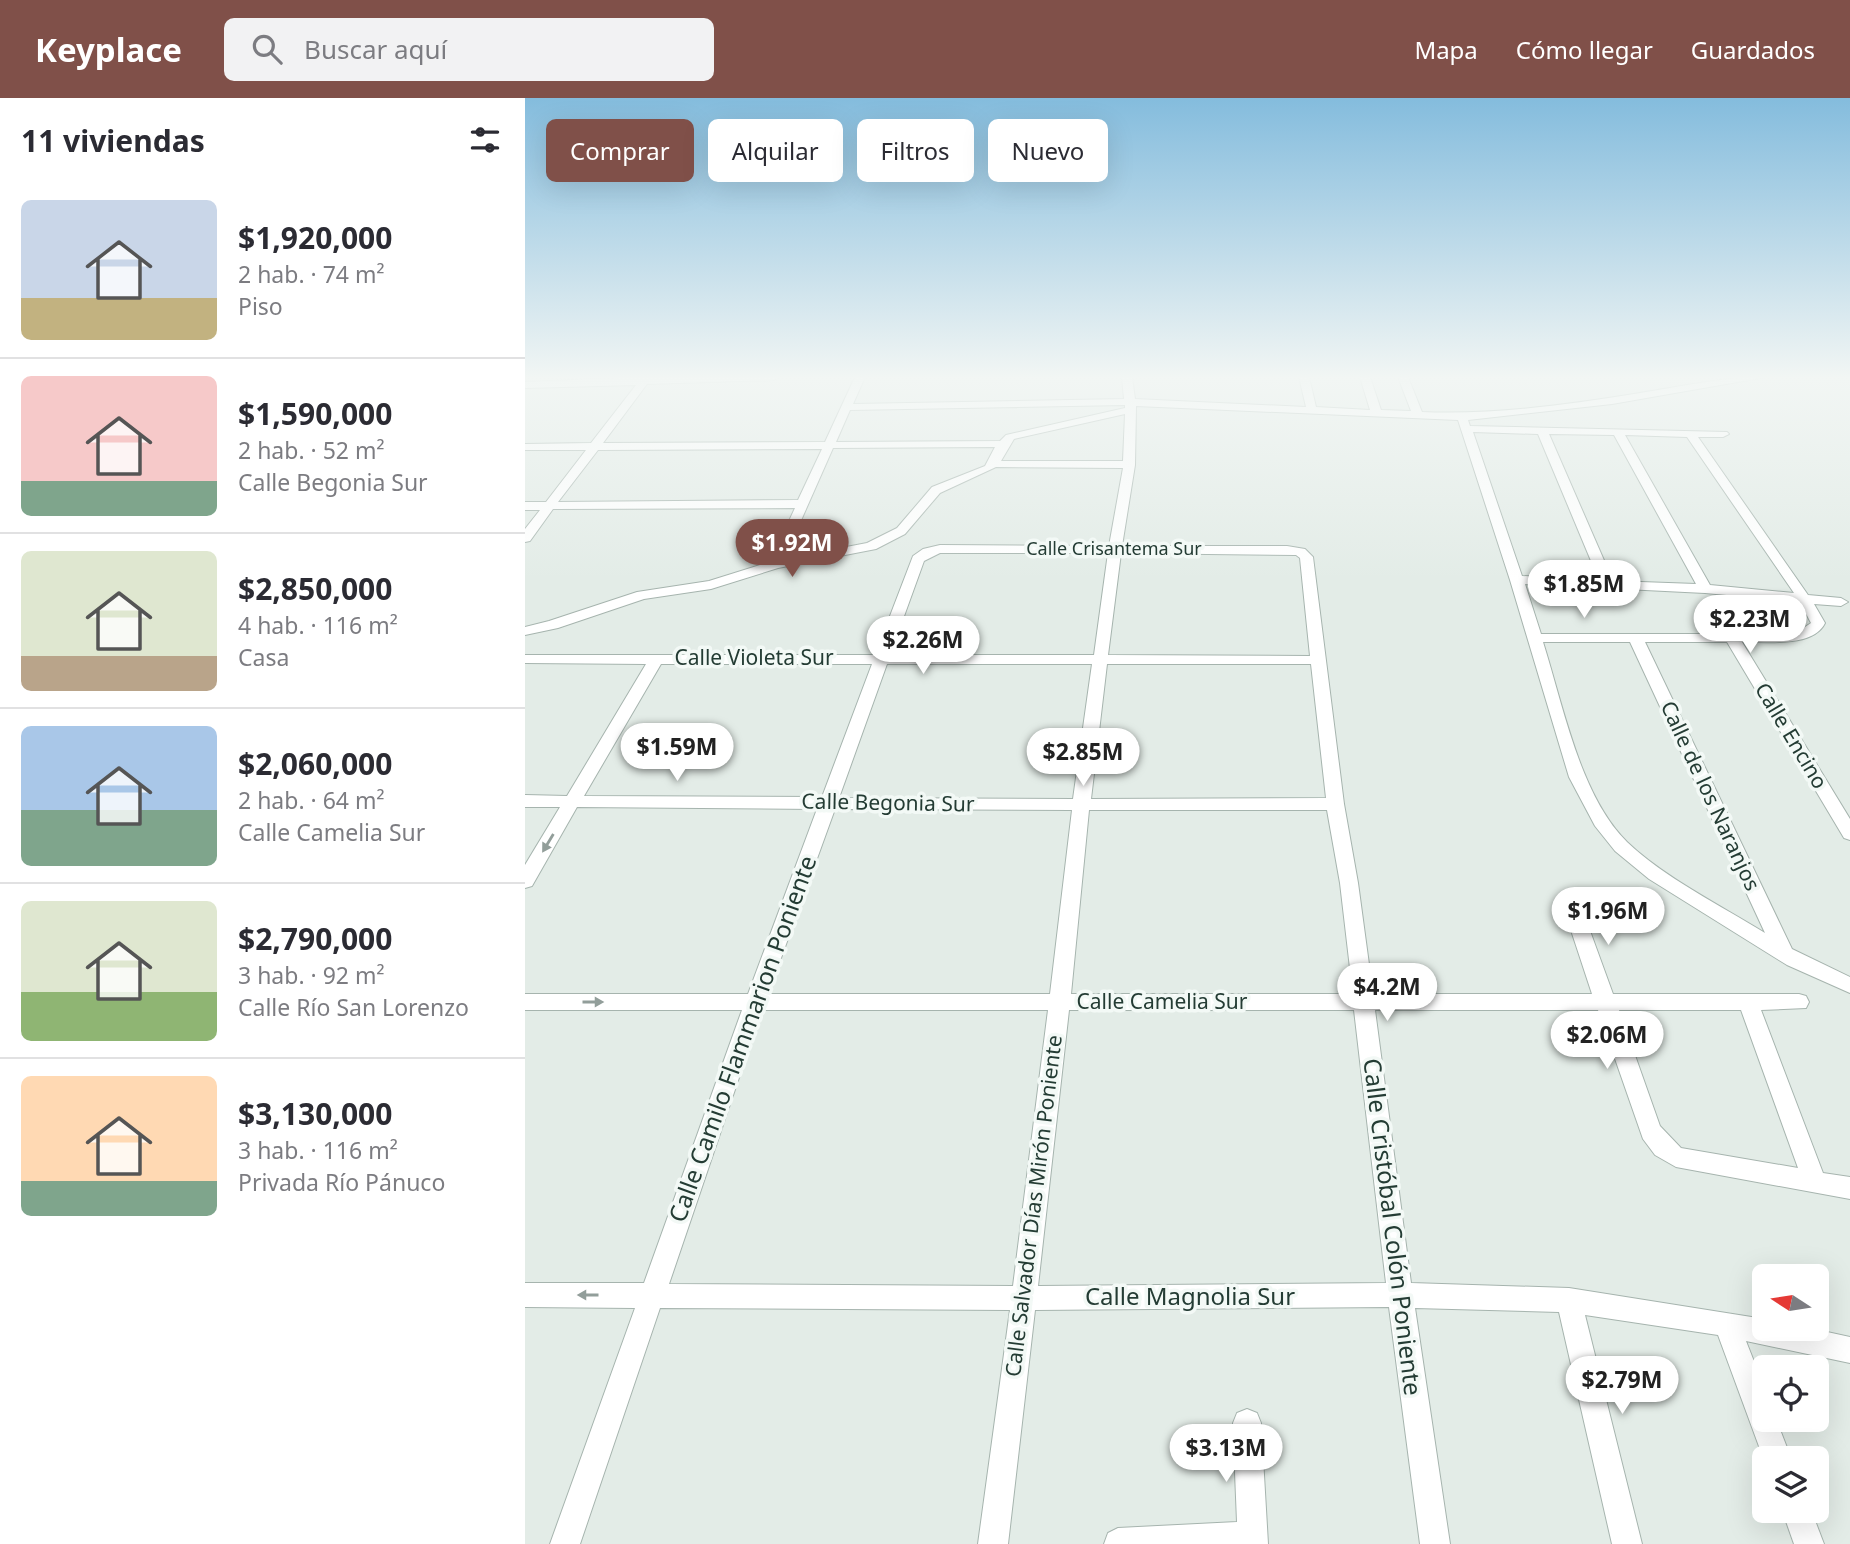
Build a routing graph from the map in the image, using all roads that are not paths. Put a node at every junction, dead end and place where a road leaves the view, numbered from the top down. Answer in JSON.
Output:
{"nodes":[{"id":1,"x":594,"y":444,"type":"edge"},
{"id":2,"x":961,"y":444,"type":"edge"},
{"id":3,"x":1002,"y":444,"type":"edge"},
{"id":4,"x":1129,"y":444,"type":"edge"},
{"id":5,"x":1471,"y":444,"type":"edge"},
{"id":6,"x":1548,"y":444,"type":"edge"},
{"id":7,"x":1625,"y":444,"type":"edge"},
{"id":8,"x":1698,"y":444,"type":"edge"},
{"id":9,"x":830,"y":446,"type":"junction"},
{"id":10,"x":525,"y":447,"type":"edge"},
{"id":11,"x":592,"y":447,"type":"junction"},
{"id":12,"x":994,"y":464,"type":"junction"},
{"id":13,"x":1129,"y":465,"type":"junction"},
{"id":14,"x":803,"y":504,"type":"junction"},
{"id":15,"x":525,"y":506,"type":"edge"},
{"id":16,"x":550,"y":506,"type":"junction"},
{"id":17,"x":525,"y":538,"type":"edge"},
{"id":18,"x":940,"y":549,"type":"joint"},
{"id":19,"x":1115,"y":550,"type":"junction"},
{"id":20,"x":1287,"y":550,"type":"joint"},
{"id":21,"x":775,"y":565,"type":"junction"},
{"id":22,"x":1517,"y":580,"type":"junction"},
{"id":23,"x":1607,"y":583,"type":"junction"},
{"id":24,"x":1705,"y":589,"type":"junction"},
{"id":25,"x":1803,"y":598,"type":"junction"},
{"id":26,"x":1841,"y":602,"type":"dead end"},
{"id":27,"x":525,"y":631,"type":"edge"},
{"id":28,"x":1635,"y":637,"type":"junction"},
{"id":29,"x":1534,"y":638,"type":"junction"},
{"id":30,"x":1732,"y":638,"type":"junction"},
{"id":31,"x":657,"y":658,"type":"junction"},
{"id":32,"x":882,"y":658,"type":"junction"},
{"id":33,"x":525,"y":659,"type":"edge"},
{"id":34,"x":1102,"y":659,"type":"junction"},
{"id":35,"x":1320,"y":660,"type":"junction"},
{"id":36,"x":525,"y":801,"type":"edge"},
{"id":37,"x":573,"y":802,"type":"junction"},
{"id":38,"x":830,"y":802,"type":"junction"},
{"id":39,"x":1335,"y":804,"type":"junction"},
{"id":40,"x":1081,"y":807,"type":"junction"},
{"id":41,"x":1850,"y":834,"type":"edge"},
{"id":42,"x":525,"y":881,"type":"edge"},
{"id":43,"x":1572,"y":906,"type":"dead end"},
{"id":44,"x":1784,"y":955,"type":"junction"},
{"id":45,"x":1850,"y":985,"type":"edge"},
{"id":46,"x":1058,"y":1001,"type":"junction"},
{"id":47,"x":525,"y":1002,"type":"edge"},
{"id":48,"x":755,"y":1002,"type":"junction"},
{"id":49,"x":1606,"y":1002,"type":"junction"},
{"id":50,"x":1748,"y":1002,"type":"junction"},
{"id":51,"x":1799,"y":1002,"type":"dead end"},
{"id":52,"x":1363,"y":1003,"type":"junction"},
{"id":53,"x":1815,"y":1182,"type":"junction"},
{"id":54,"x":1850,"y":1188,"type":"edge"},
{"id":55,"x":525,"y":1295,"type":"edge"},
{"id":56,"x":1400,"y":1295,"type":"junction"},
{"id":57,"x":651,"y":1296,"type":"junction"},
{"id":58,"x":1024,"y":1298,"type":"junction"},
{"id":59,"x":1569,"y":1300,"type":"junction"},
{"id":60,"x":1727,"y":1324,"type":"junction"},
{"id":61,"x":1850,"y":1350,"type":"edge"},
{"id":62,"x":1247,"y":1423,"type":"dead end"},
{"id":63,"x":1773,"y":1446,"type":"edge"},
{"id":64,"x":1801,"y":1523,"type":"edge"},
{"id":65,"x":1253,"y":1540,"type":"edge"},
{"id":66,"x":1118,"y":1543,"type":"edge"},
{"id":67,"x":565,"y":1544,"type":"edge"},
{"id":68,"x":993,"y":1544,"type":"edge"},
{"id":69,"x":1435,"y":1544,"type":"edge"},
{"id":70,"x":1627,"y":1544,"type":"edge"},
{"id":71,"x":1809,"y":1544,"type":"edge"}],
"edges":[{"from":1,"to":11,"type":"street"},
{"from":2,"to":9,"type":"street"},
{"from":3,"to":12,"type":"street"},
{"from":4,"to":13,"type":"street","name":"Calle Salvador Días Mirón Poniente"},
{"from":5,"to":22,"type":"street"},
{"from":6,"to":23,"type":"street"},
{"from":7,"to":24,"type":"street"},
{"from":8,"to":25,"type":"street"},
{"from":9,"to":11,"type":"street"},
{"from":9,"to":14,"type":"street"},
{"from":10,"to":11,"type":"street"},
{"from":11,"to":16,"type":"street"},
{"from":12,"to":13,"type":"street"},
{"from":12,"to":21,"type":"street"},
{"from":13,"to":19,"type":"street","name":"Calle Salvador Días Mirón Poniente"},
{"from":14,"to":16,"type":"street"},
{"from":14,"to":21,"type":"street"},
{"from":15,"to":16,"type":"street"},
{"from":16,"to":17,"type":"street"},
{"from":18,"to":19,"type":"street","name":"Calle Crisantema Sur"},
{"from":18,"to":32,"type":"street","name":"Calle Camilo Flammarion Poniente"},
{"from":19,"to":20,"type":"street","name":"Calle Crisantema Sur"},
{"from":19,"to":34,"type":"street","name":"Calle Salvador Días Mirón Poniente"},
{"from":20,"to":35,"type":"street","name":"Calle Cristóbal Colón Poniente"},
{"from":21,"to":27,"type":"street"},
{"from":22,"to":23,"type":"street"},
{"from":22,"to":29,"type":"street"},
{"from":23,"to":24,"type":"street"},
{"from":24,"to":25,"type":"street"},
{"from":25,"to":26,"type":"street"},
{"from":25,"to":30,"type":"street"},
{"from":28,"to":29,"type":"street"},
{"from":28,"to":30,"type":"street"},
{"from":28,"to":44,"type":"street","name":"Calle de los Naranjos"},
{"from":29,"to":44,"type":"street"},
{"from":30,"to":41,"type":"street","name":"Calle Encino"},
{"from":31,"to":32,"type":"street","name":"Calle Violeta Sur"},
{"from":31,"to":33,"type":"street","name":"Calle Violeta Sur"},
{"from":31,"to":37,"type":"street"},
{"from":32,"to":34,"type":"street","name":"Calle Violeta Sur"},
{"from":32,"to":38,"type":"street","name":"Calle Camilo Flammarion Poniente"},
{"from":34,"to":35,"type":"street","name":"Calle Violeta Sur"},
{"from":34,"to":40,"type":"street","name":"Calle Salvador Días Mirón Poniente"},
{"from":35,"to":39,"type":"street","name":"Calle Cristóbal Colón Poniente"},
{"from":36,"to":37,"type":"street","name":"Calle Begonia Sur"},
{"from":37,"to":38,"type":"street","name":"Calle Begonia Sur"},
{"from":37,"to":42,"type":"street","one_way":true},
{"from":38,"to":40,"type":"street","name":"Calle Begonia Sur"},
{"from":38,"to":48,"type":"street","name":"Calle Camilo Flammarion Poniente"},
{"from":39,"to":40,"type":"street","name":"Calle Begonia Sur"},
{"from":39,"to":52,"type":"street","name":"Calle Cristóbal Colón Poniente"},
{"from":40,"to":46,"type":"street","name":"Calle Salvador Días Mirón Poniente"},
{"from":43,"to":49,"type":"street"},
{"from":44,"to":45,"type":"street"},
{"from":46,"to":48,"type":"street","name":"Calle Camelia Sur"},
{"from":46,"to":52,"type":"street","name":"Calle Camelia Sur"},
{"from":46,"to":58,"type":"street","name":"Calle Salvador Días Mirón Poniente"},
{"from":47,"to":48,"type":"street","name":"Calle Camelia Sur","one_way":true},
{"from":48,"to":57,"type":"street","name":"Calle Camilo Flammarion Poniente"},
{"from":49,"to":50,"type":"street","name":"Calle Camelia Sur"},
{"from":49,"to":52,"type":"street","name":"Calle Camelia Sur"},
{"from":49,"to":53,"type":"street"},
{"from":50,"to":51,"type":"street","name":"Calle Camelia Sur"},
{"from":50,"to":53,"type":"street"},
{"from":52,"to":56,"type":"street","name":"Calle Cristóbal Colón Poniente"},
{"from":53,"to":54,"type":"street"},
{"from":57,"to":55,"type":"street","name":"Calle Magnolia Sur","one_way":true},
{"from":56,"to":58,"type":"street","name":"Calle Magnolia Sur"},
{"from":56,"to":59,"type":"street","name":"Calle Magnolia Sur"},
{"from":56,"to":69,"type":"street","name":"Calle Cristóbal Colón Poniente"},
{"from":57,"to":58,"type":"street","name":"Calle Magnolia Sur"},
{"from":57,"to":67,"type":"street","name":"Calle Camilo Flammarion Poniente"},
{"from":58,"to":68,"type":"street","name":"Calle Salvador Días Mirón Poniente"},
{"from":59,"to":60,"type":"street","name":"Calle Magnolia Sur"},
{"from":59,"to":70,"type":"street"},
{"from":60,"to":61,"type":"street","name":"Calle Magnolia Sur"},
{"from":60,"to":63,"type":"street"},
{"from":62,"to":65,"type":"street"},
{"from":64,"to":71,"type":"street"},
{"from":65,"to":66,"type":"street"}]}
